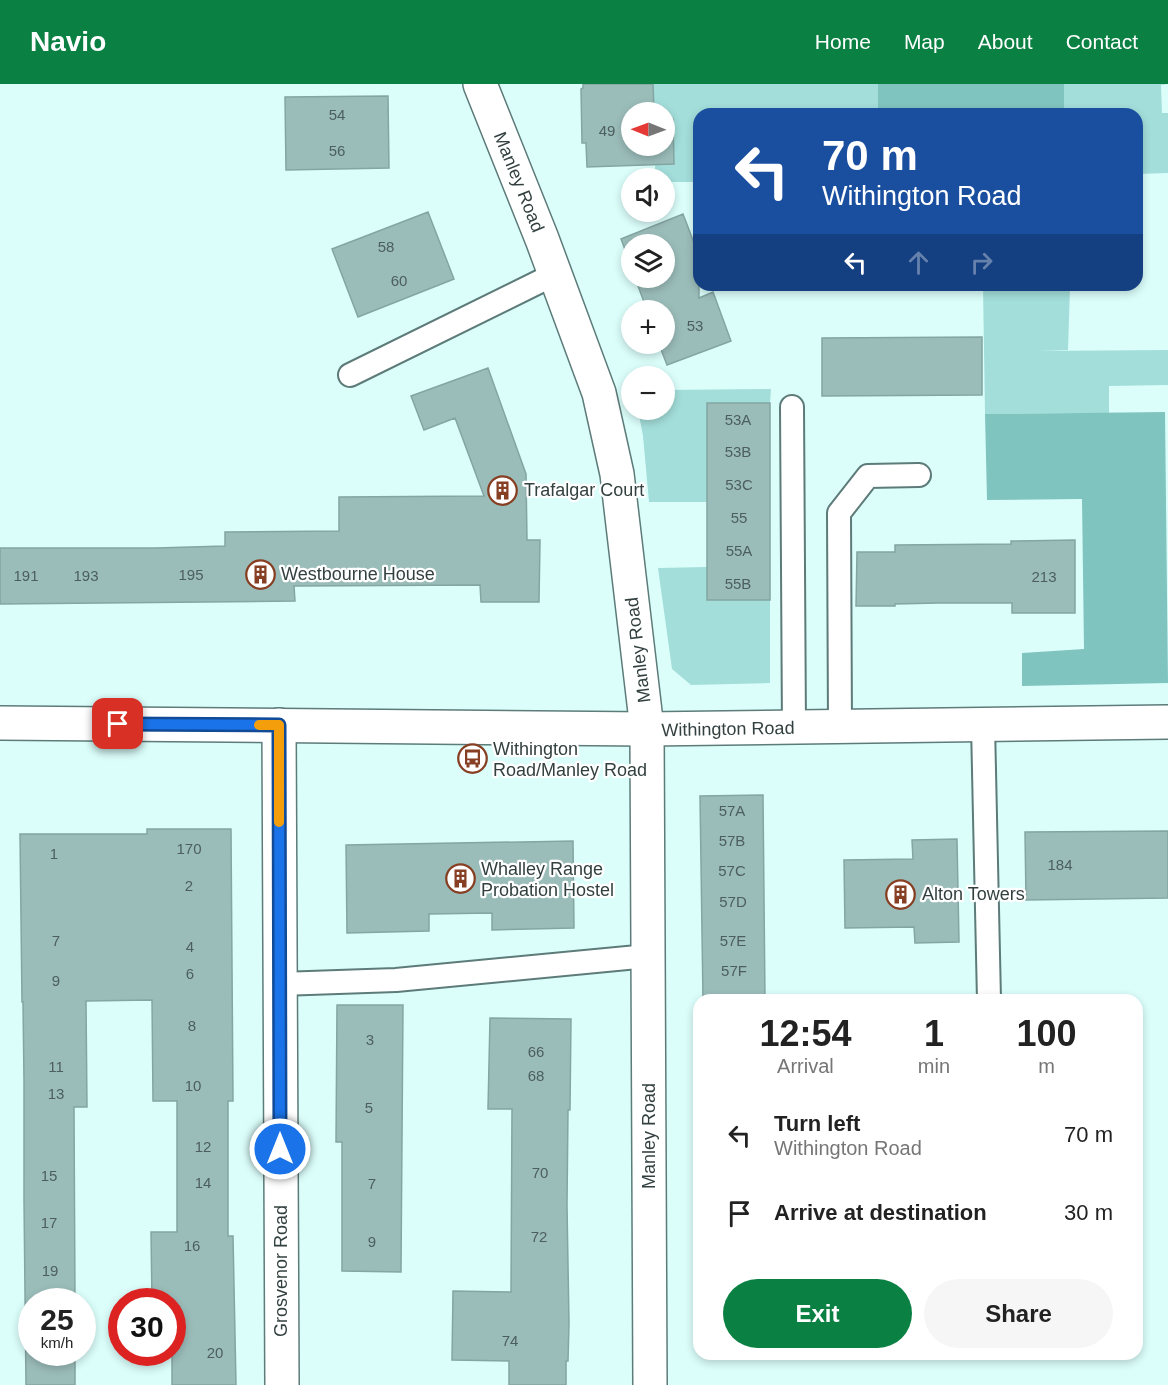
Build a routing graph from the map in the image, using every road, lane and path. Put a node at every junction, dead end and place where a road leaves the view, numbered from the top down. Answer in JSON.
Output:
{"nodes":[{"id":1,"x":480,"y":84,"type":"edge"},
{"id":2,"x":555,"y":274,"type":"junction"},
{"id":3,"x":350,"y":375,"type":"dead end"},
{"id":4,"x":792,"y":407,"type":"dead end"},
{"id":5,"x":919,"y":475,"type":"dead end"},
{"id":6,"x":1168,"y":722,"type":"edge"},
{"id":7,"x":0,"y":723,"type":"edge"},
{"id":8,"x":279,"y":725,"type":"junction"},
{"id":9,"x":983,"y":725,"type":"junction"},
{"id":10,"x":840,"y":727,"type":"junction"},
{"id":11,"x":794,"y":728,"type":"junction"},
{"id":12,"x":647,"y":729,"type":"junction"},
{"id":13,"x":648,"y":956,"type":"junction"},
{"id":14,"x":280,"y":984,"type":"junction"},
{"id":15,"x":989,"y":994,"type":"edge"},
{"id":16,"x":282,"y":1385,"type":"edge"},
{"id":17,"x":651,"y":1385,"type":"edge"}],
"edges":[{"from":1,"to":2,"type":"street","name":"Manley Road"},
{"from":2,"to":3,"type":"lane"},
{"from":2,"to":12,"type":"street","name":"Manley Road"},
{"from":4,"to":11,"type":"lane"},
{"from":5,"to":10,"type":"lane"},
{"from":6,"to":9,"type":"street","name":"Withington Road"},
{"from":7,"to":8,"type":"street","name":"Withington Road"},
{"from":8,"to":12,"type":"street","name":"Withington Road"},
{"from":8,"to":14,"type":"street","name":"Grosvenor Road"},
{"from":9,"to":10,"type":"street","name":"Withington Road"},
{"from":9,"to":15,"type":"lane"},
{"from":10,"to":11,"type":"street","name":"Withington Road"},
{"from":11,"to":12,"type":"street","name":"Withington Road"},
{"from":12,"to":13,"type":"street","name":"Manley Road"},
{"from":13,"to":14,"type":"lane"},
{"from":13,"to":17,"type":"street","name":"Manley Road"},
{"from":14,"to":16,"type":"street","name":"Grosvenor Road"}]}
